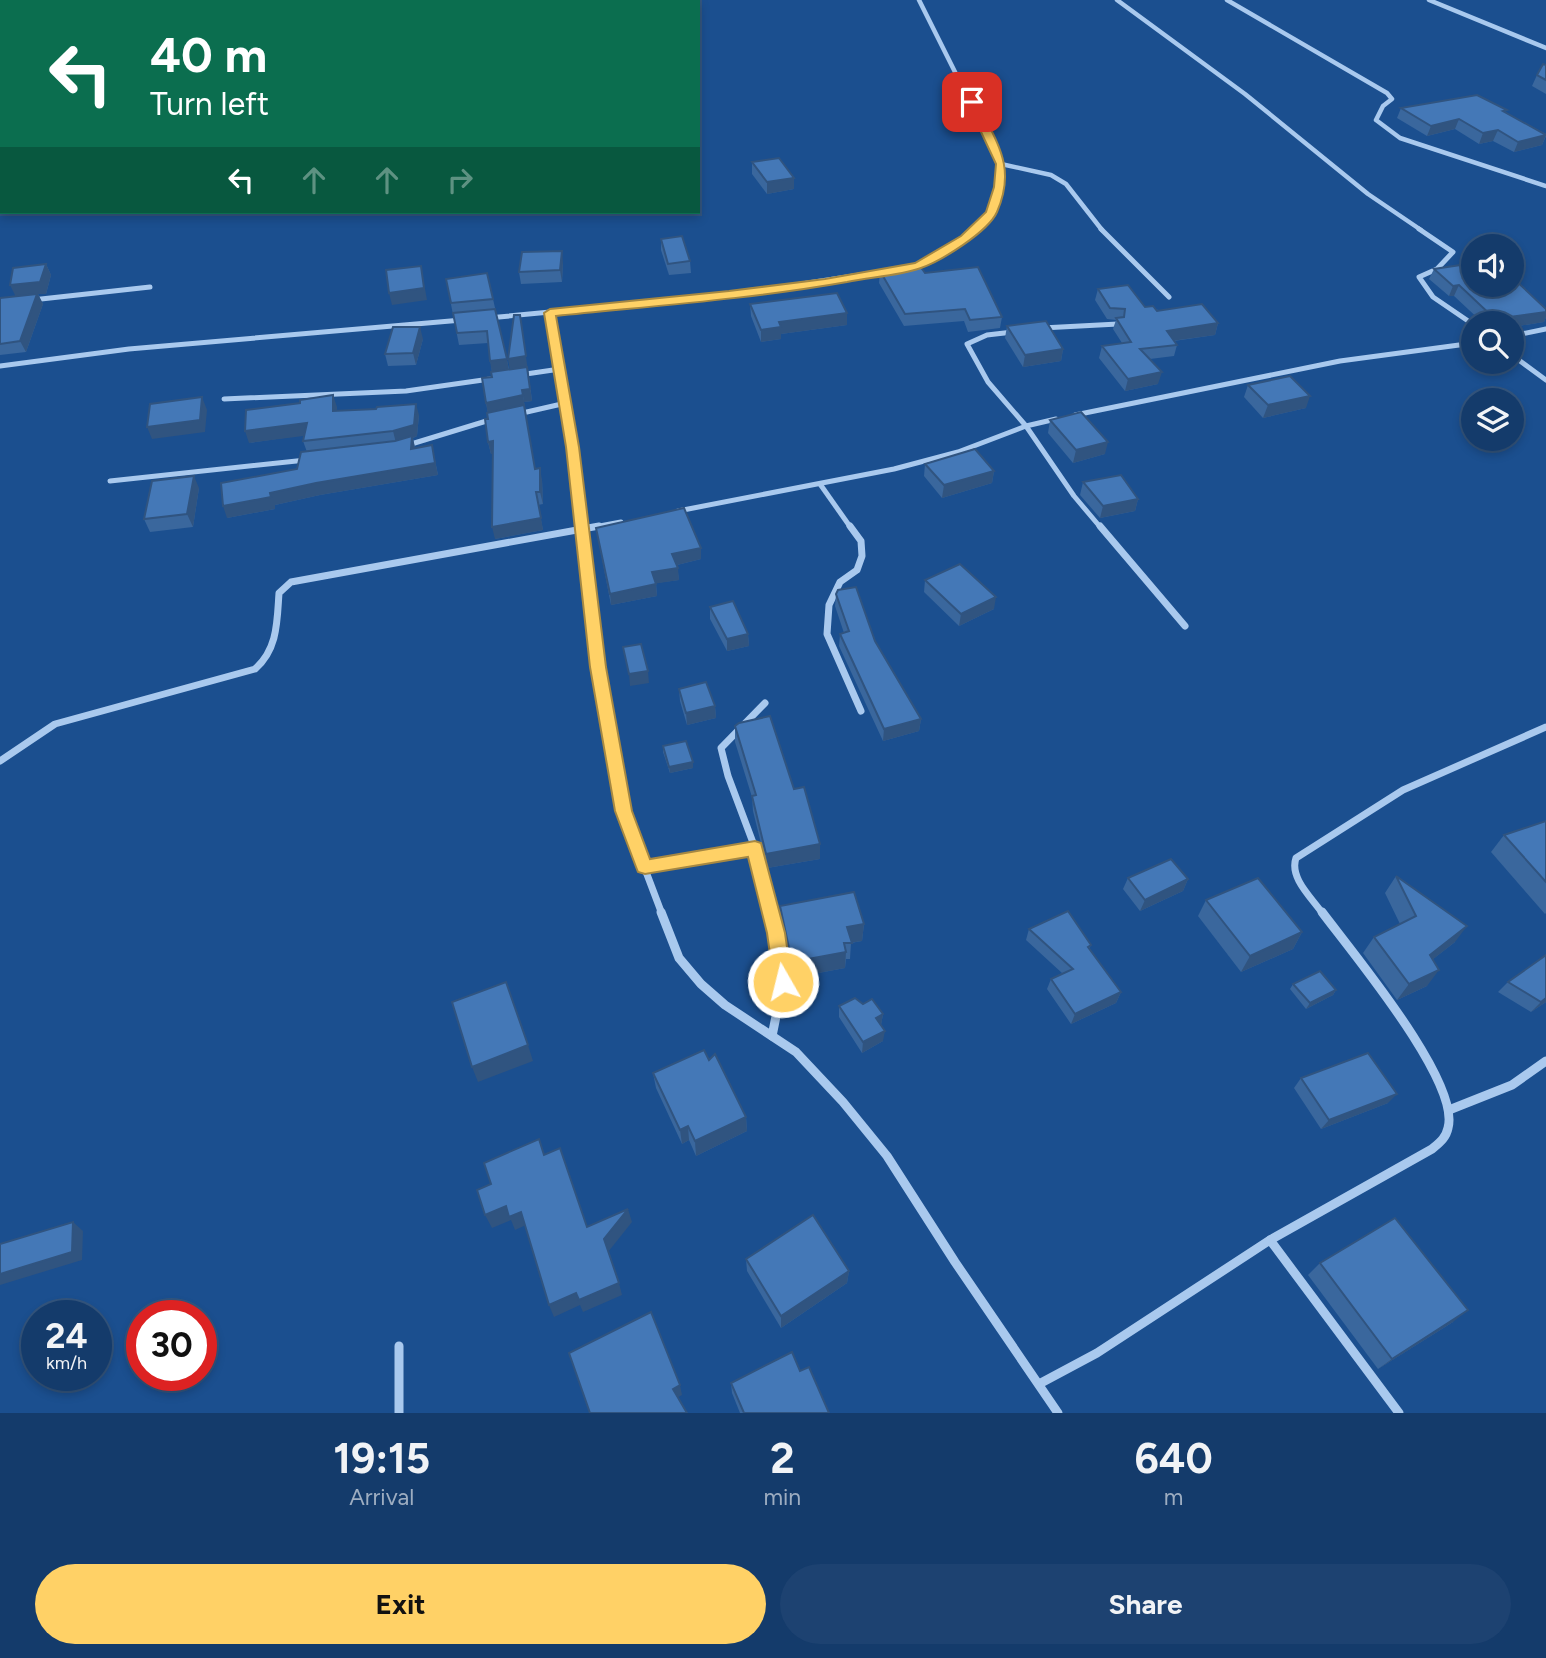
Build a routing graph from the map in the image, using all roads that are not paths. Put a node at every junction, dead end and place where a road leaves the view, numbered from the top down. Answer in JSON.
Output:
{"nodes":[{"id":1,"x":919,"y":0,"type":"edge"},
{"id":2,"x":1117,"y":0,"type":"edge"},
{"id":3,"x":1227,"y":0,"type":"edge"},
{"id":4,"x":1430,"y":0,"type":"edge"},
{"id":5,"x":1546,"y":47,"type":"edge"},
{"id":6,"x":1001,"y":164,"type":"junction"},
{"id":7,"x":1546,"y":186,"type":"edge"},
{"id":8,"x":150,"y":287,"type":"dead end"},
{"id":9,"x":1169,"y":298,"type":"dead end"},
{"id":10,"x":27,"y":301,"type":"edge"},
{"id":11,"x":550,"y":313,"type":"junction"},
{"id":12,"x":1461,"y":316,"type":"edge"},
{"id":13,"x":481,"y":318,"type":"edge"},
{"id":14,"x":467,"y":319,"type":"edge"},
{"id":15,"x":1118,"y":324,"type":"edge"},
{"id":16,"x":1546,"y":329,"type":"edge"},
{"id":17,"x":1031,"y":330,"type":"edge"},
{"id":18,"x":1020,"y":331,"type":"edge"},
{"id":19,"x":1524,"y":334,"type":"edge"},
{"id":20,"x":1461,"y":345,"type":"edge"},
{"id":21,"x":1524,"y":364,"type":"edge"},
{"id":22,"x":0,"y":366,"type":"edge"},
{"id":23,"x":560,"y":369,"type":"junction"},
{"id":24,"x":509,"y":376,"type":"edge"},
{"id":25,"x":496,"y":378,"type":"edge"},
{"id":26,"x":1546,"y":380,"type":"edge"},
{"id":27,"x":225,"y":400,"type":"dead end"},
{"id":28,"x":566,"y":403,"type":"junction"},
{"id":29,"x":511,"y":415,"type":"edge"},
{"id":30,"x":497,"y":418,"type":"edge"},
{"id":31,"x":1026,"y":426,"type":"junction"},
{"id":32,"x":397,"y":448,"type":"edge"},
{"id":33,"x":309,"y":460,"type":"edge"},
{"id":34,"x":110,"y":481,"type":"dead end"},
{"id":35,"x":820,"y":484,"type":"junction"},
{"id":36,"x":675,"y":512,"type":"edge"},
{"id":37,"x":623,"y":522,"type":"edge"},
{"id":38,"x":584,"y":530,"type":"junction"},
{"id":39,"x":1185,"y":626,"type":"dead end"},
{"id":40,"x":765,"y":703,"type":"dead end"},
{"id":41,"x":861,"y":711,"type":"dead end"},
{"id":42,"x":1546,"y":727,"type":"edge"},
{"id":43,"x":0,"y":761,"type":"edge"},
{"id":44,"x":755,"y":848,"type":"junction"},
{"id":45,"x":645,"y":867,"type":"junction"},
{"id":46,"x":772,"y":1036,"type":"junction"},
{"id":47,"x":1546,"y":1061,"type":"edge"},
{"id":48,"x":1449,"y":1110,"type":"junction"},
{"id":49,"x":1270,"y":1240,"type":"junction"},
{"id":50,"x":399,"y":1346,"type":"dead end"},
{"id":51,"x":1039,"y":1384,"type":"junction"},
{"id":52,"x":399,"y":1413,"type":"edge"},
{"id":53,"x":1058,"y":1413,"type":"edge"},
{"id":54,"x":1399,"y":1413,"type":"edge"}],
"edges":[{"from":1,"to":6,"type":"street"},
{"from":2,"to":12,"type":"street"},
{"from":3,"to":7,"type":"street"},
{"from":4,"to":5,"type":"street"},
{"from":6,"to":9,"type":"street"},
{"from":6,"to":11,"type":"street"},
{"from":8,"to":10,"type":"street"},
{"from":11,"to":13,"type":"street"},
{"from":11,"to":23,"type":"street"},
{"from":14,"to":22,"type":"street"},
{"from":15,"to":17,"type":"street"},
{"from":16,"to":19,"type":"street"},
{"from":18,"to":31,"type":"street"},
{"from":20,"to":31,"type":"street"},
{"from":21,"to":26,"type":"street"},
{"from":23,"to":24,"type":"street"},
{"from":23,"to":28,"type":"street"},
{"from":25,"to":27,"type":"street"},
{"from":28,"to":29,"type":"street"},
{"from":28,"to":38,"type":"street"},
{"from":30,"to":32,"type":"street"},
{"from":31,"to":35,"type":"street"},
{"from":31,"to":39,"type":"street"},
{"from":33,"to":34,"type":"street"},
{"from":35,"to":36,"type":"street"},
{"from":35,"to":41,"type":"street"},
{"from":37,"to":38,"type":"street"},
{"from":38,"to":43,"type":"street"},
{"from":38,"to":45,"type":"street"},
{"from":40,"to":44,"type":"street"},
{"from":42,"to":48,"type":"street"},
{"from":44,"to":45,"type":"street"},
{"from":44,"to":46,"type":"street"},
{"from":45,"to":46,"type":"street"},
{"from":46,"to":51,"type":"street"},
{"from":47,"to":48,"type":"street"},
{"from":48,"to":49,"type":"street"},
{"from":49,"to":51,"type":"street"},
{"from":49,"to":54,"type":"street"},
{"from":50,"to":52,"type":"street"},
{"from":51,"to":53,"type":"street"}]}
